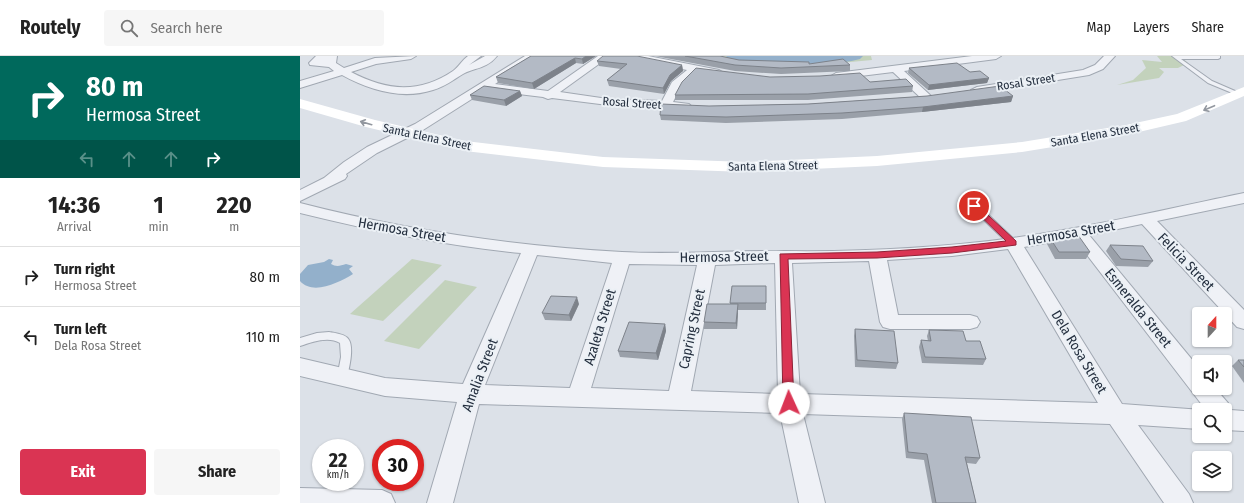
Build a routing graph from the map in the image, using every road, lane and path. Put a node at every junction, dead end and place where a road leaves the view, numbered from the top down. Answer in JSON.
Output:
{"nodes":[{"id":1,"x":411,"y":56,"type":"edge"},
{"id":2,"x":476,"y":56,"type":"edge"},
{"id":3,"x":492,"y":56,"type":"edge"},
{"id":4,"x":532,"y":56,"type":"edge"},
{"id":5,"x":605,"y":56,"type":"edge"},
{"id":6,"x":633,"y":56,"type":"edge"},
{"id":7,"x":930,"y":56,"type":"edge"},
{"id":8,"x":996,"y":56,"type":"edge"},
{"id":9,"x":1110,"y":56,"type":"edge"},
{"id":10,"x":1174,"y":57,"type":"edge"},
{"id":11,"x":1218,"y":57,"type":"dead end"},
{"id":12,"x":378,"y":58,"type":"edge"},
{"id":13,"x":330,"y":59,"type":"edge"},
{"id":14,"x":939,"y":64,"type":"junction"},
{"id":15,"x":695,"y":68,"type":"junction"},
{"id":16,"x":897,"y":70,"type":"junction"},
{"id":17,"x":341,"y":71,"type":"junction"},
{"id":18,"x":459,"y":72,"type":"junction"},
{"id":19,"x":729,"y":74,"type":"edge"},
{"id":20,"x":824,"y":77,"type":"edge"},
{"id":21,"x":300,"y":85,"type":"edge"},
{"id":22,"x":482,"y":86,"type":"junction"},
{"id":23,"x":965,"y":91,"type":"edge"},
{"id":24,"x":548,"y":96,"type":"junction"},
{"id":25,"x":1242,"y":97,"type":"edge"},
{"id":26,"x":910,"y":98,"type":"edge"},
{"id":27,"x":300,"y":103,"type":"edge"},
{"id":28,"x":666,"y":106,"type":"junction"},
{"id":29,"x":696,"y":106,"type":"edge"},
{"id":30,"x":300,"y":114,"type":"edge"},
{"id":31,"x":406,"y":136,"type":"junction"},
{"id":32,"x":300,"y":196,"type":"edge"},
{"id":33,"x":1244,"y":198,"type":"edge"},
{"id":34,"x":974,"y":206,"type":"dead end"},
{"id":35,"x":300,"y":208,"type":"edge"},
{"id":36,"x":1146,"y":219,"type":"junction"},
{"id":37,"x":1078,"y":232,"type":"junction"},
{"id":38,"x":1013,"y":243,"type":"junction"},
{"id":39,"x":531,"y":250,"type":"junction"},
{"id":40,"x":877,"y":255,"type":"junction"},
{"id":41,"x":783,"y":256,"type":"junction"},
{"id":42,"x":622,"y":258,"type":"junction"},
{"id":43,"x":707,"y":259,"type":"junction"},
{"id":44,"x":970,"y":322,"type":"dead end"},
{"id":45,"x":1244,"y":322,"type":"edge"},
{"id":46,"x":300,"y":342,"type":"edge"},
{"id":47,"x":300,"y":367,"type":"edge"},
{"id":48,"x":1192,"y":375,"type":"edge"},
{"id":49,"x":342,"y":378,"type":"junction"},
{"id":50,"x":470,"y":394,"type":"junction"},
{"id":51,"x":1208,"y":395,"type":"edge"},
{"id":52,"x":578,"y":396,"type":"junction"},
{"id":53,"x":678,"y":400,"type":"junction"},
{"id":54,"x":789,"y":403,"type":"junction"},
{"id":55,"x":1215,"y":403,"type":"edge"},
{"id":56,"x":1116,"y":414,"type":"junction"},
{"id":57,"x":1192,"y":419,"type":"edge"},
{"id":58,"x":300,"y":501,"type":"edge"},
{"id":59,"x":382,"y":503,"type":"edge"},
{"id":60,"x":440,"y":503,"type":"edge"},
{"id":61,"x":812,"y":503,"type":"edge"},
{"id":62,"x":1180,"y":503,"type":"edge"}],
"edges":[{"from":1,"to":12,"type":"street"},
{"from":2,"to":18,"type":"street"},
{"from":3,"to":18,"type":"street"},
{"from":4,"to":22,"type":"street"},
{"from":5,"to":24,"type":"street"},
{"from":6,"to":15,"type":"street"},
{"from":7,"to":14,"type":"street"},
{"from":8,"to":14,"type":"street"},
{"from":9,"to":23,"type":"street","name":"Rosal Street"},
{"from":10,"to":11,"type":"lane"},
{"from":10,"to":25,"type":"lane"},
{"from":12,"to":17,"type":"street"},
{"from":13,"to":17,"type":"street"},
{"from":14,"to":16,"type":"street"},
{"from":15,"to":19,"type":"street"},
{"from":15,"to":28,"type":"street"},
{"from":16,"to":20,"type":"street"},
{"from":16,"to":26,"type":"street"},
{"from":17,"to":18,"type":"street"},
{"from":17,"to":21,"type":"street"},
{"from":22,"to":24,"type":"street","name":"Rosal Street"},
{"from":22,"to":31,"type":"street"},
{"from":24,"to":28,"type":"street","name":"Rosal Street"},
{"from":25,"to":31,"type":"street","name":"Santa Elena Street"},
{"from":31,"to":27,"type":"street","name":"Santa Elena Street","one_way":true},
{"from":28,"to":29,"type":"street","name":"Rosal Street"},
{"from":30,"to":31,"type":"street","name":"Santa Elena Street"},
{"from":31,"to":32,"type":"street"},
{"from":33,"to":36,"type":"street","name":"Hermosa Street"},
{"from":34,"to":38,"type":"lane","name":"Dela Rosa Street"},
{"from":35,"to":39,"type":"street","name":"Hermosa Street"},
{"from":36,"to":37,"type":"street","name":"Hermosa Street"},
{"from":36,"to":45,"type":"street","name":"Felicia Street"},
{"from":37,"to":38,"type":"street","name":"Hermosa Street"},
{"from":37,"to":48,"type":"street","name":"Esmeralda Street"},
{"from":38,"to":40,"type":"street","name":"Hermosa Street"},
{"from":38,"to":56,"type":"street","name":"Dela Rosa Street"},
{"from":39,"to":42,"type":"street","name":"Hermosa Street"},
{"from":39,"to":50,"type":"street","name":"Amalia Street"},
{"from":40,"to":41,"type":"street","name":"Hermosa Street"},
{"from":40,"to":44,"type":"street"},
{"from":41,"to":43,"type":"street","name":"Hermosa Street"},
{"from":41,"to":54,"type":"street"},
{"from":42,"to":43,"type":"street","name":"Hermosa Street"},
{"from":42,"to":52,"type":"street","name":"Azaleta Street"},
{"from":43,"to":53,"type":"street","name":"Capring Street"},
{"from":46,"to":49,"type":"lane"},
{"from":47,"to":49,"type":"street"},
{"from":49,"to":50,"type":"street"},
{"from":50,"to":52,"type":"street"},
{"from":50,"to":60,"type":"street","name":"Amalia Street"},
{"from":51,"to":55,"type":"street"},
{"from":52,"to":53,"type":"street"},
{"from":53,"to":54,"type":"street"},
{"from":54,"to":56,"type":"street"},
{"from":54,"to":61,"type":"street"},
{"from":56,"to":57,"type":"street"},
{"from":56,"to":62,"type":"street","name":"Dela Rosa Street"},
{"from":58,"to":59,"type":"street"}]}
